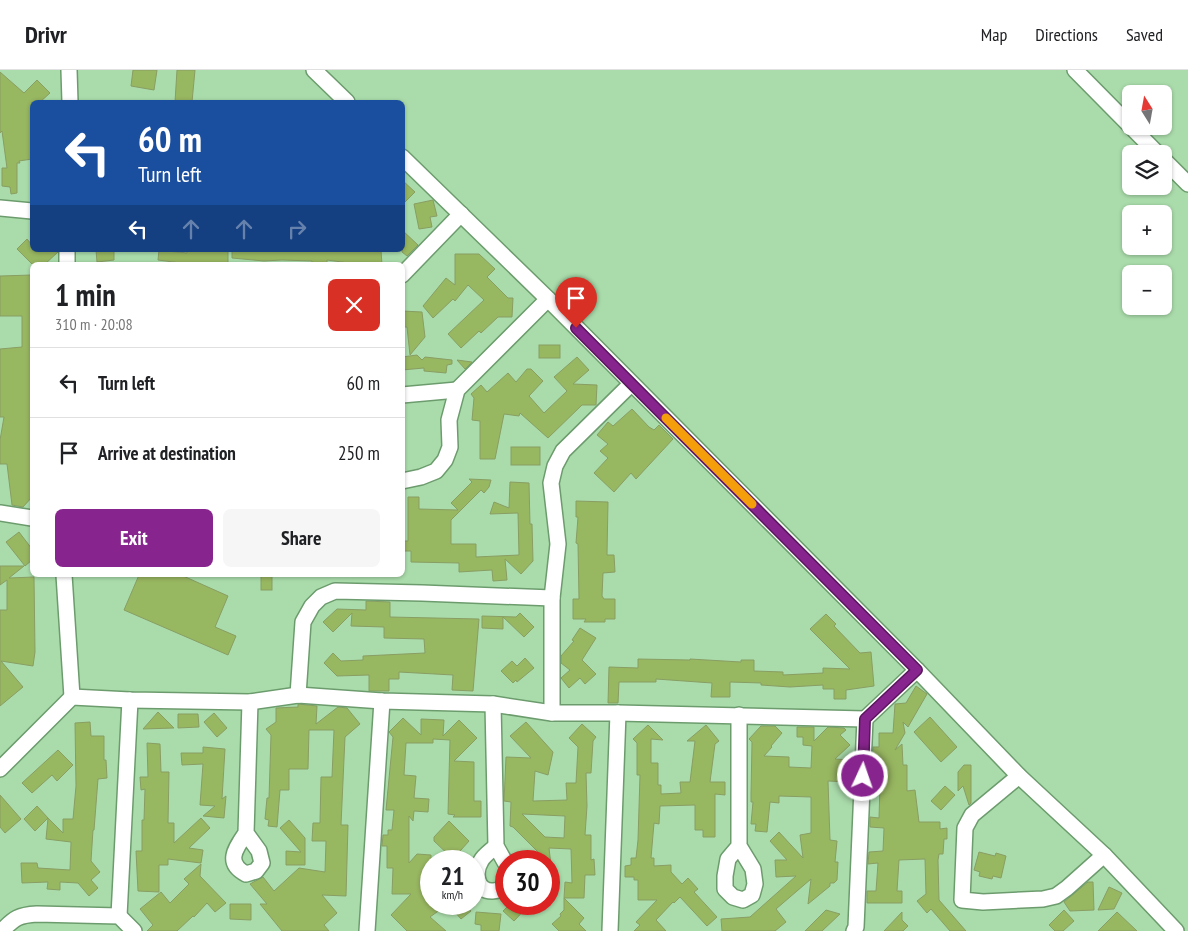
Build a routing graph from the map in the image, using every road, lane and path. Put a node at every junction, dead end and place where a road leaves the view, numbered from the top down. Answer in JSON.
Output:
{"nodes":[{"id":1,"x":62,"y":70,"type":"edge"},
{"id":2,"x":69,"y":70,"type":"edge"},
{"id":3,"x":314,"y":70,"type":"edge"},
{"id":4,"x":1075,"y":70,"type":"edge"},
{"id":5,"x":70,"y":100,"type":"edge"},
{"id":6,"x":345,"y":100,"type":"edge"},
{"id":7,"x":1149,"y":145,"type":"edge"},
{"id":8,"x":405,"y":160,"type":"edge"},
{"id":9,"x":1172,"y":168,"type":"edge"},
{"id":10,"x":1188,"y":184,"type":"edge"},
{"id":11,"x":0,"y":208,"type":"edge"},
{"id":12,"x":30,"y":211,"type":"edge"},
{"id":13,"x":461,"y":214,"type":"junction"},
{"id":14,"x":405,"y":272,"type":"edge"},
{"id":15,"x":548,"y":299,"type":"junction"},
{"id":16,"x":631,"y":384,"type":"junction"},
{"id":17,"x":457,"y":390,"type":"junction"},
{"id":18,"x":405,"y":395,"type":"edge"},
{"id":19,"x":405,"y":480,"type":"edge"},
{"id":20,"x":0,"y":513,"type":"edge"},
{"id":21,"x":30,"y":518,"type":"edge"},
{"id":22,"x":64,"y":577,"type":"edge"},
{"id":23,"x":552,"y":598,"type":"junction"},
{"id":24,"x":917,"y":670,"type":"junction"},
{"id":25,"x":298,"y":695,"type":"junction"},
{"id":26,"x":72,"y":697,"type":"junction"},
{"id":27,"x":130,"y":700,"type":"junction"},
{"id":28,"x":382,"y":701,"type":"junction"},
{"id":29,"x":250,"y":702,"type":"junction"},
{"id":30,"x":493,"y":704,"type":"junction"},
{"id":31,"x":552,"y":712,"type":"junction"},
{"id":32,"x":618,"y":712,"type":"junction"},
{"id":33,"x":739,"y":715,"type":"junction"},
{"id":34,"x":865,"y":719,"type":"junction"},
{"id":35,"x":0,"y":769,"type":"edge"},
{"id":36,"x":1019,"y":776,"type":"junction"},
{"id":37,"x":246,"y":833,"type":"dead end"},
{"id":38,"x":496,"y":846,"type":"junction"},
{"id":39,"x":739,"y":846,"type":"dead end"},
{"id":40,"x":498,"y":850,"type":"edge"},
{"id":41,"x":1104,"y":855,"type":"junction"},
{"id":42,"x":495,"y":892,"type":"edge"},
{"id":43,"x":119,"y":916,"type":"junction"},
{"id":44,"x":857,"y":930,"type":"edge"},
{"id":45,"x":2,"y":931,"type":"edge"},
{"id":46,"x":134,"y":931,"type":"edge"},
{"id":47,"x":367,"y":931,"type":"edge"},
{"id":48,"x":610,"y":931,"type":"edge"},
{"id":49,"x":1176,"y":931,"type":"edge"}],
"edges":[{"from":1,"to":2,"type":"street"},
{"from":2,"to":5,"type":"street"},
{"from":3,"to":6,"type":"street"},
{"from":4,"to":7,"type":"street"},
{"from":8,"to":13,"type":"street"},
{"from":9,"to":10,"type":"street"},
{"from":11,"to":12,"type":"street"},
{"from":13,"to":14,"type":"street"},
{"from":13,"to":15,"type":"street"},
{"from":15,"to":16,"type":"street"},
{"from":15,"to":17,"type":"street"},
{"from":16,"to":23,"type":"street"},
{"from":16,"to":24,"type":"street"},
{"from":17,"to":18,"type":"street"},
{"from":17,"to":19,"type":"street"},
{"from":20,"to":21,"type":"street"},
{"from":22,"to":26,"type":"street"},
{"from":23,"to":25,"type":"street"},
{"from":23,"to":31,"type":"street"},
{"from":24,"to":34,"type":"street"},
{"from":24,"to":36,"type":"street"},
{"from":25,"to":28,"type":"street"},
{"from":25,"to":29,"type":"street"},
{"from":26,"to":27,"type":"street"},
{"from":26,"to":35,"type":"street"},
{"from":27,"to":29,"type":"street"},
{"from":27,"to":43,"type":"street"},
{"from":28,"to":30,"type":"street"},
{"from":28,"to":47,"type":"street"},
{"from":29,"to":37,"type":"street"},
{"from":30,"to":31,"type":"street"},
{"from":30,"to":38,"type":"street"},
{"from":31,"to":32,"type":"street"},
{"from":32,"to":33,"type":"street"},
{"from":32,"to":48,"type":"street"},
{"from":33,"to":34,"type":"street"},
{"from":33,"to":39,"type":"street"},
{"from":34,"to":44,"type":"street"},
{"from":36,"to":41,"type":"street"},
{"from":36,"to":41,"type":"street"},
{"from":38,"to":40,"type":"street"},
{"from":38,"to":42,"type":"street"},
{"from":41,"to":49,"type":"street"},
{"from":43,"to":45,"type":"street"},
{"from":43,"to":46,"type":"street"}]}
